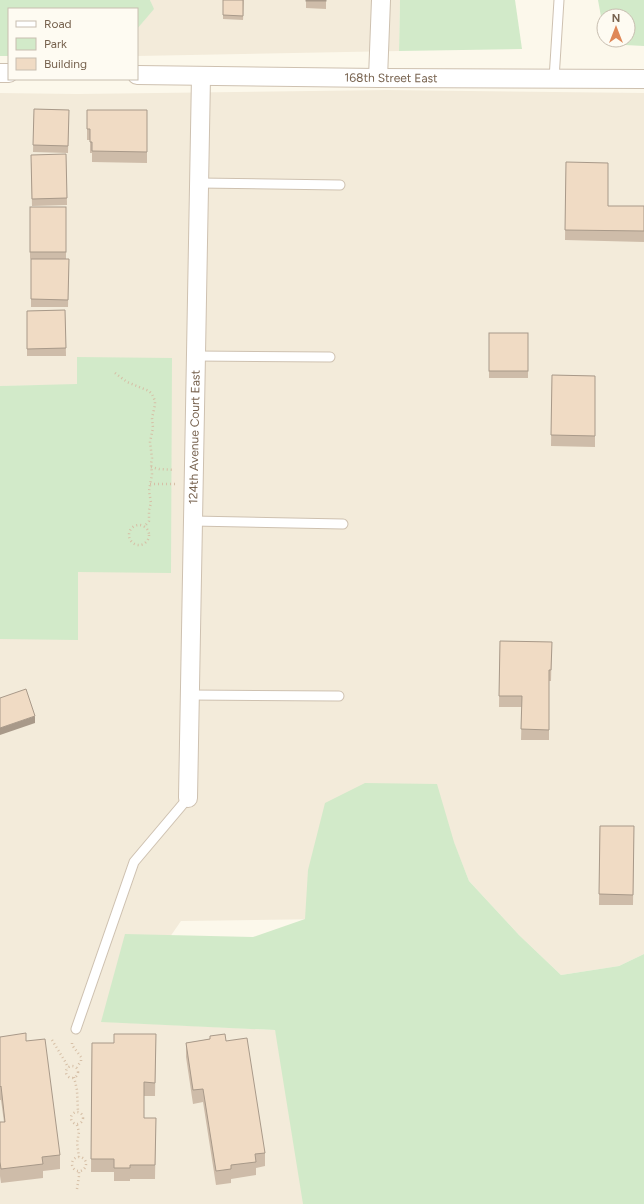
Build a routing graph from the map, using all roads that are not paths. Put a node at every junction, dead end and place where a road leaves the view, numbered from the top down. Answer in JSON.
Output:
{"nodes":[{"id":1,"x":381,"y":0,"type":"edge"},
{"id":2,"x":559,"y":0,"type":"edge"},
{"id":3,"x":138,"y":75,"type":"edge"},
{"id":4,"x":201,"y":76,"type":"junction"},
{"id":5,"x":378,"y":78,"type":"junction"},
{"id":6,"x":554,"y":79,"type":"junction"},
{"id":7,"x":644,"y":79,"type":"edge"},
{"id":8,"x":199,"y":183,"type":"junction"},
{"id":9,"x":340,"y":185,"type":"dead end"},
{"id":10,"x":196,"y":356,"type":"junction"},
{"id":11,"x":330,"y":357,"type":"dead end"},
{"id":12,"x":193,"y":521,"type":"junction"},
{"id":13,"x":343,"y":524,"type":"dead end"},
{"id":14,"x":190,"y":694,"type":"junction"},
{"id":15,"x":339,"y":696,"type":"dead end"},
{"id":16,"x":188,"y":798,"type":"joint"},
{"id":17,"x":76,"y":1029,"type":"dead end"}],
"edges":[{"from":1,"to":5,"type":"street"},
{"from":2,"to":6,"type":"lane"},
{"from":3,"to":4,"type":"street","name":"168th Street East"},
{"from":4,"to":5,"type":"street","name":"168th Street East"},
{"from":4,"to":8,"type":"street","name":"124th Avenue Court East"},
{"from":5,"to":6,"type":"street","name":"168th Street East"},
{"from":6,"to":7,"type":"street","name":"168th Street East"},
{"from":8,"to":9,"type":"lane"},
{"from":8,"to":10,"type":"street","name":"124th Avenue Court East"},
{"from":10,"to":11,"type":"lane"},
{"from":10,"to":12,"type":"street","name":"124th Avenue Court East"},
{"from":12,"to":13,"type":"lane"},
{"from":12,"to":14,"type":"street","name":"124th Avenue Court East"},
{"from":14,"to":15,"type":"lane"},
{"from":14,"to":16,"type":"street","name":"124th Avenue Court East"},
{"from":16,"to":17,"type":"lane"}]}
